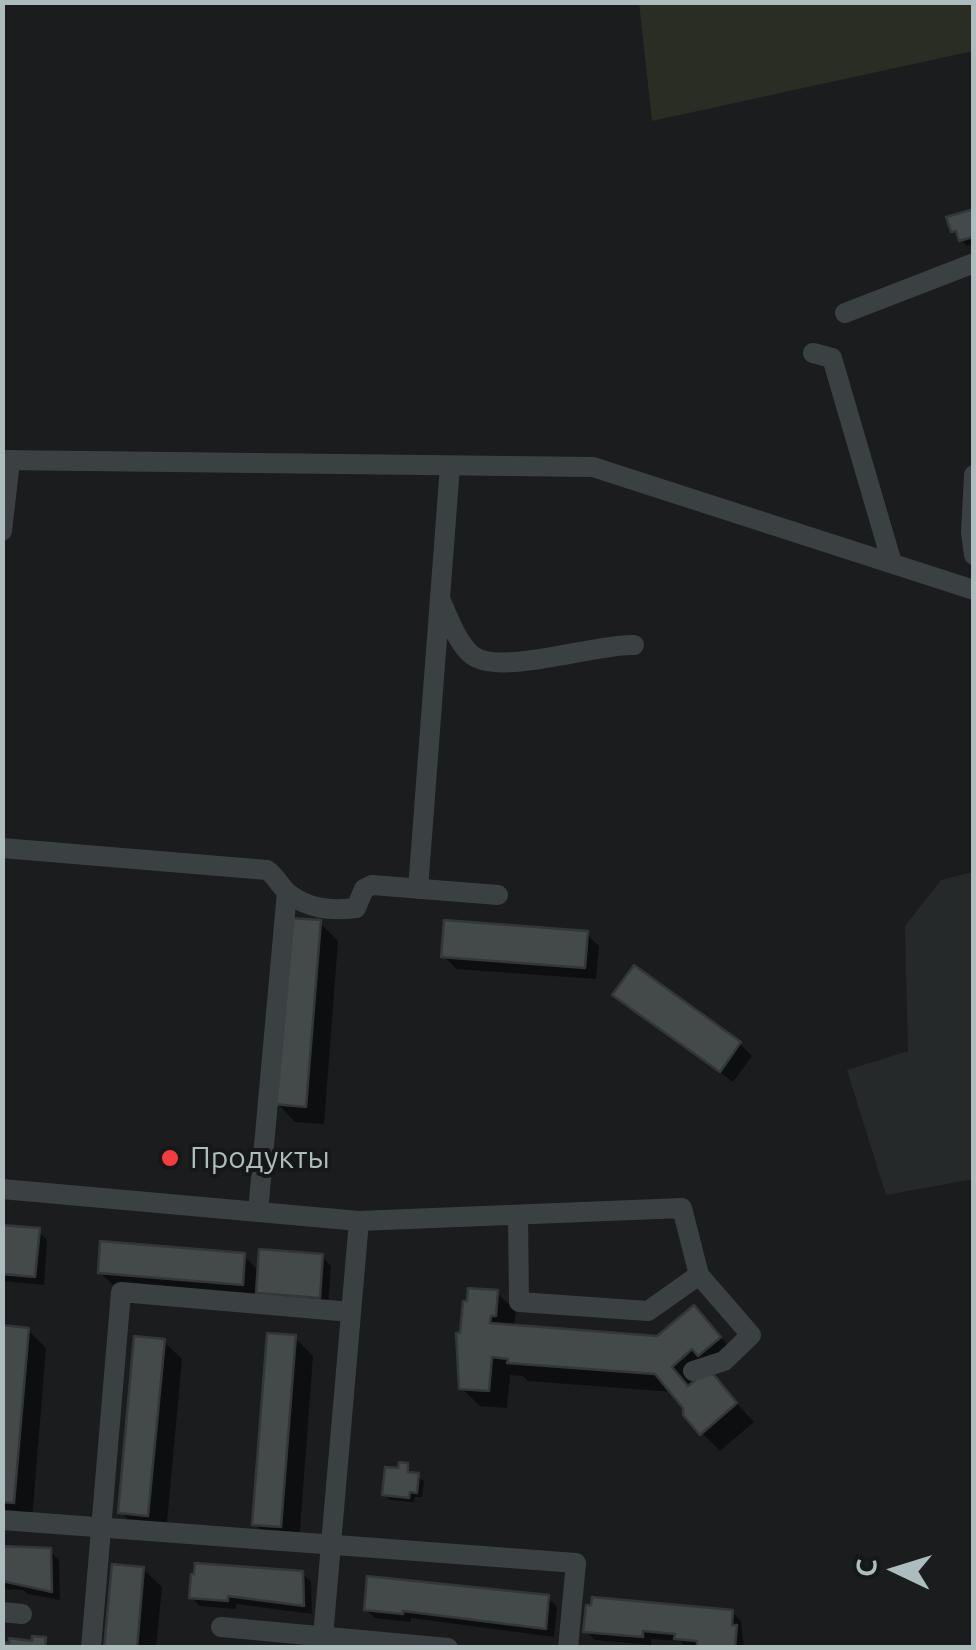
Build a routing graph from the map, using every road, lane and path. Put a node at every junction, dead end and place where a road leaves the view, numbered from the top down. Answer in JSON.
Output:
{"nodes":[{"id":1,"x":974,"y":263,"type":"edge"},
{"id":2,"x":845,"y":312,"type":"dead end"},
{"id":3,"x":813,"y":353,"type":"dead end"},
{"id":4,"x":6,"y":460,"type":"edge"},
{"id":5,"x":450,"y":466,"type":"junction"},
{"id":6,"x":974,"y":475,"type":"edge"},
{"id":7,"x":2,"y":531,"type":"edge"},
{"id":8,"x":974,"y":555,"type":"edge"},
{"id":9,"x":892,"y":564,"type":"junction"},
{"id":10,"x":974,"y":590,"type":"edge"},
{"id":11,"x":440,"y":599,"type":"junction"},
{"id":12,"x":634,"y":645,"type":"dead end"},
{"id":13,"x":2,"y":848,"type":"edge"},
{"id":14,"x":418,"y":889,"type":"junction"},
{"id":15,"x":287,"y":892,"type":"junction"},
{"id":16,"x":498,"y":895,"type":"dead end"},
{"id":17,"x":2,"y":1189,"type":"edge"},
{"id":18,"x":258,"y":1212,"type":"junction"},
{"id":19,"x":518,"y":1216,"type":"junction"},
{"id":20,"x":359,"y":1221,"type":"junction"},
{"id":21,"x":698,"y":1276,"type":"junction"},
{"id":22,"x":351,"y":1312,"type":"junction"},
{"id":23,"x":693,"y":1371,"type":"dead end"},
{"id":24,"x":2,"y":1520,"type":"edge"},
{"id":25,"x":102,"y":1526,"type":"junction"},
{"id":26,"x":331,"y":1542,"type":"junction"},
{"id":27,"x":222,"y":1627,"type":"dead end"},
{"id":28,"x":322,"y":1642,"type":"edge"},
{"id":29,"x":91,"y":1648,"type":"edge"},
{"id":30,"x":448,"y":1648,"type":"edge"},
{"id":31,"x":568,"y":1648,"type":"edge"}],
"edges":[{"from":1,"to":2,"type":"street"},
{"from":3,"to":9,"type":"street"},
{"from":4,"to":5,"type":"street"},
{"from":4,"to":7,"type":"street"},
{"from":5,"to":9,"type":"street"},
{"from":5,"to":11,"type":"street"},
{"from":6,"to":8,"type":"street"},
{"from":9,"to":10,"type":"street"},
{"from":11,"to":12,"type":"street"},
{"from":11,"to":14,"type":"street"},
{"from":13,"to":15,"type":"street"},
{"from":14,"to":15,"type":"street"},
{"from":14,"to":16,"type":"street"},
{"from":15,"to":18,"type":"street"},
{"from":17,"to":18,"type":"street"},
{"from":18,"to":20,"type":"street"},
{"from":19,"to":20,"type":"street"},
{"from":19,"to":21,"type":"street"},
{"from":19,"to":21,"type":"street"},
{"from":20,"to":22,"type":"street"},
{"from":21,"to":23,"type":"street"},
{"from":22,"to":25,"type":"street"},
{"from":22,"to":26,"type":"street"},
{"from":24,"to":25,"type":"street"},
{"from":25,"to":26,"type":"street"},
{"from":25,"to":29,"type":"street"},
{"from":26,"to":28,"type":"street"},
{"from":26,"to":31,"type":"street"},
{"from":27,"to":28,"type":"street"},
{"from":28,"to":30,"type":"street"}]}
